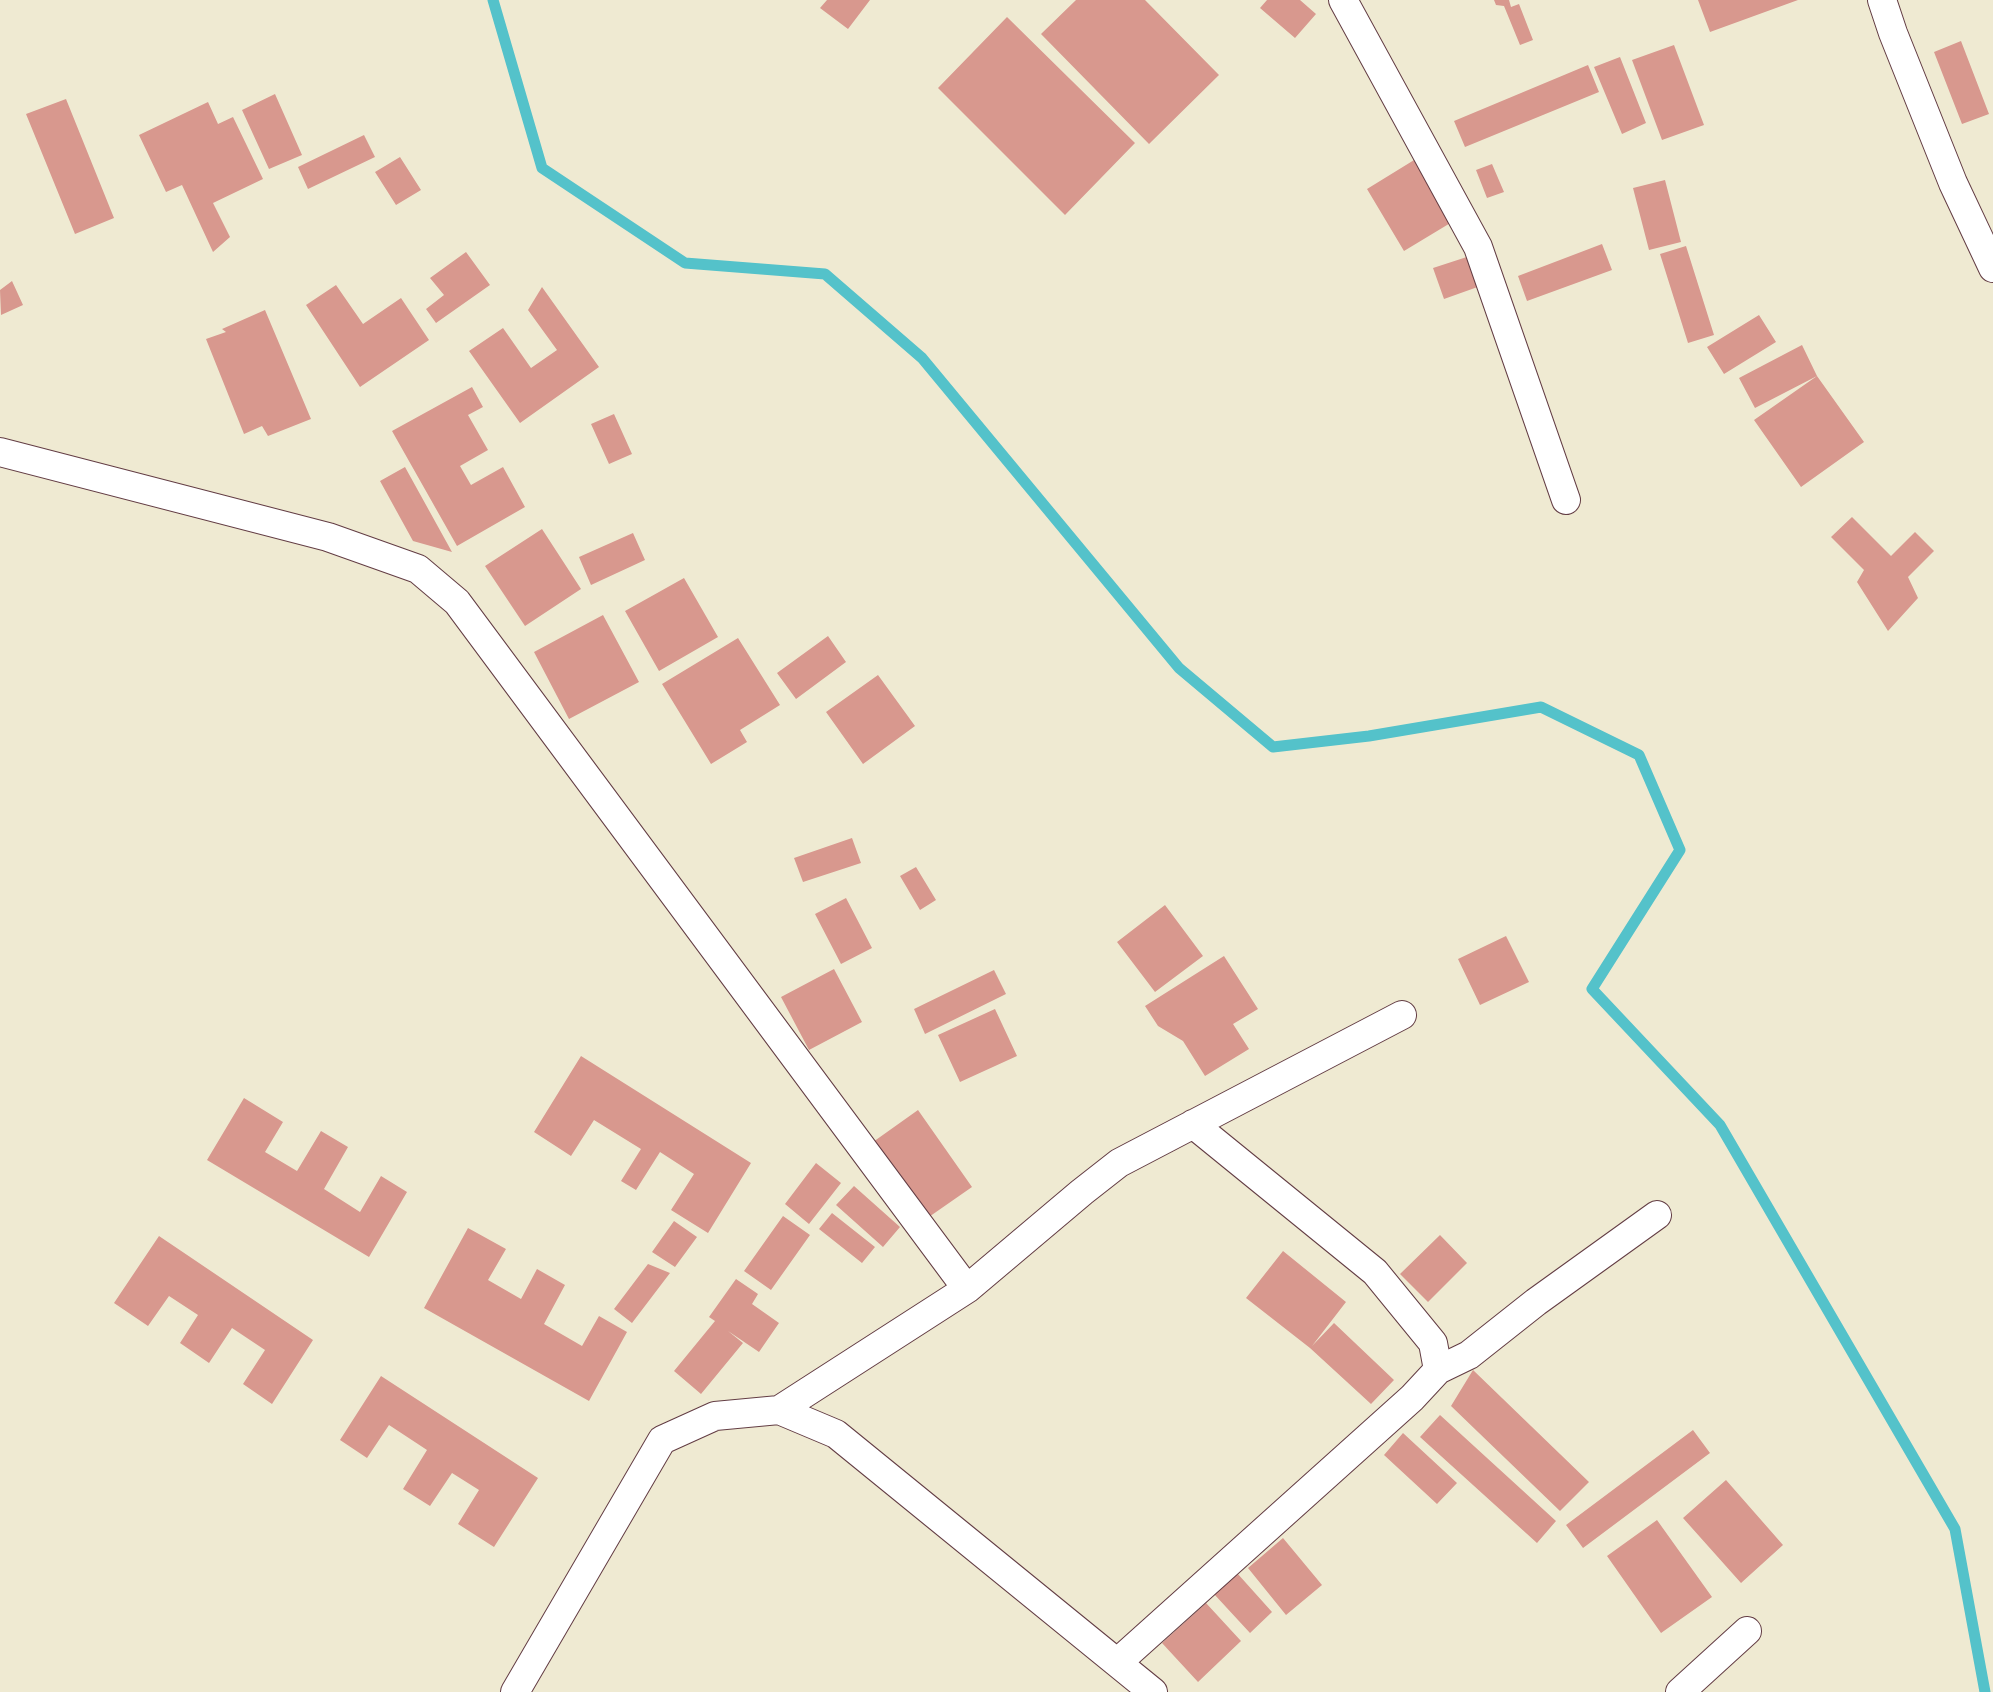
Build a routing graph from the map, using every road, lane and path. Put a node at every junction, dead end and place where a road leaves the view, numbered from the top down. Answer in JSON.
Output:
{"nodes":[{"id":1,"x":1343,"y":0,"type":"edge"},
{"id":2,"x":1882,"y":0,"type":"edge"},
{"id":3,"x":1993,"y":268,"type":"edge"},
{"id":4,"x":0,"y":452,"type":"edge"},
{"id":5,"x":1566,"y":500,"type":"dead end"},
{"id":6,"x":1402,"y":1015,"type":"dead end"},
{"id":7,"x":1193,"y":1124,"type":"junction"},
{"id":8,"x":1657,"y":1215,"type":"dead end"},
{"id":9,"x":967,"y":1289,"type":"junction"},
{"id":10,"x":1438,"y":1370,"type":"junction"},
{"id":11,"x":779,"y":1410,"type":"junction"},
{"id":12,"x":1747,"y":1631,"type":"dead end"},
{"id":13,"x":1118,"y":1662,"type":"junction"},
{"id":14,"x":515,"y":1692,"type":"edge"},
{"id":15,"x":1152,"y":1692,"type":"edge"},
{"id":16,"x":1680,"y":1692,"type":"edge"}],
"edges":[{"from":1,"to":5,"type":"street"},
{"from":2,"to":3,"type":"street"},
{"from":4,"to":9,"type":"street"},
{"from":6,"to":7,"type":"street"},
{"from":7,"to":9,"type":"street"},
{"from":7,"to":10,"type":"street"},
{"from":8,"to":10,"type":"street"},
{"from":9,"to":11,"type":"street"},
{"from":10,"to":13,"type":"street"},
{"from":11,"to":13,"type":"street"},
{"from":11,"to":14,"type":"street"},
{"from":12,"to":16,"type":"street"},
{"from":13,"to":15,"type":"street"}]}
